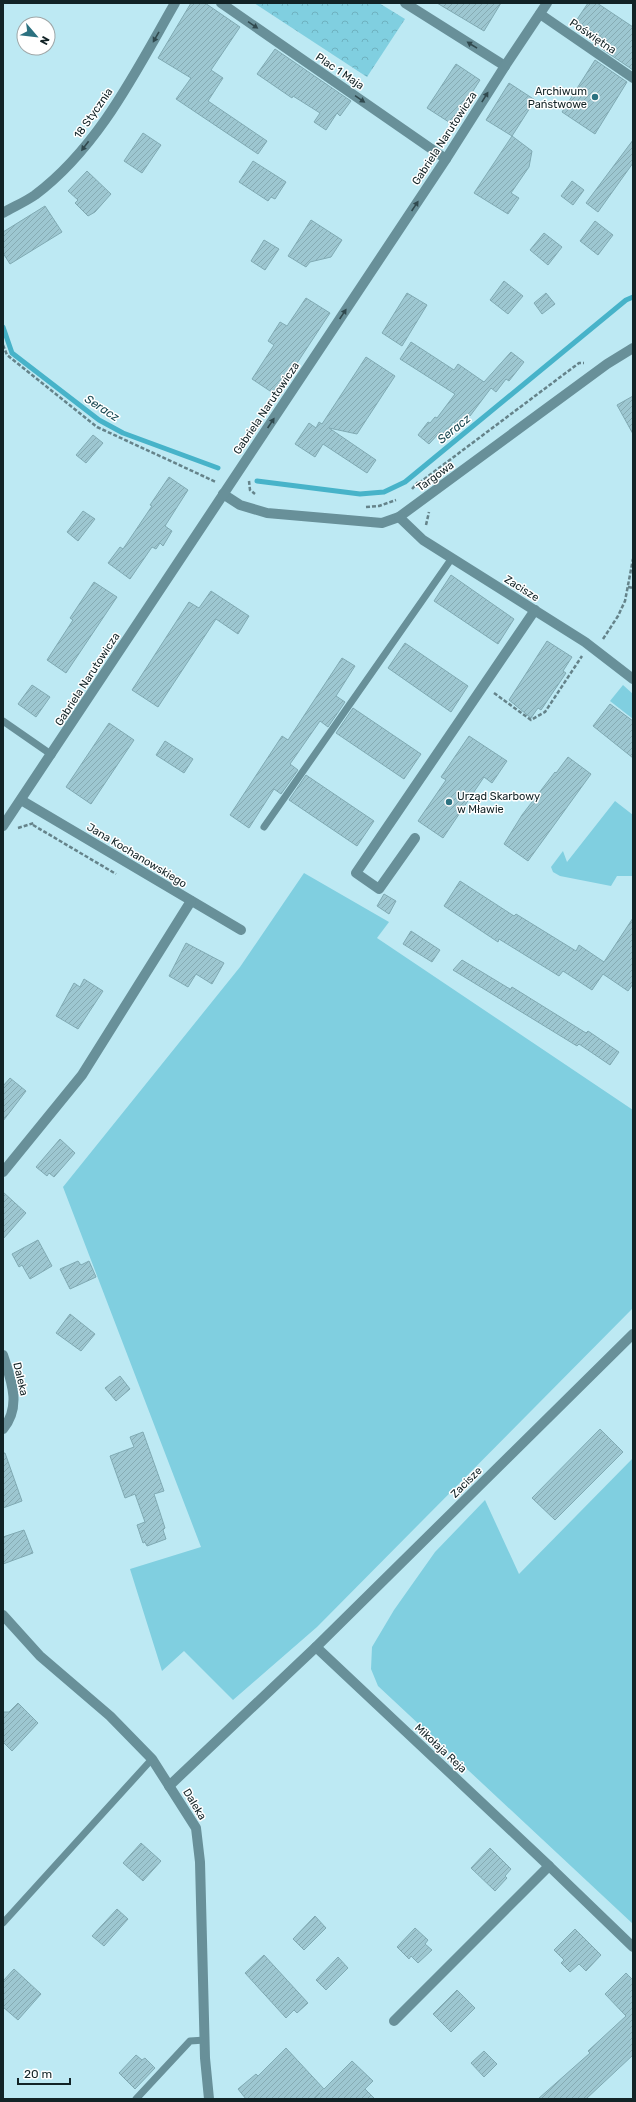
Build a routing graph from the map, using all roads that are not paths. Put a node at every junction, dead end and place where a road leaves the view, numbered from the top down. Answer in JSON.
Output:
{"nodes":[{"id":1,"x":175,"y":3,"type":"edge"},
{"id":2,"x":221,"y":3,"type":"edge"},
{"id":3,"x":405,"y":3,"type":"edge"},
{"id":4,"x":547,"y":3,"type":"edge"},
{"id":5,"x":540,"y":14,"type":"junction"},
{"id":6,"x":504,"y":66,"type":"junction"},
{"id":7,"x":633,"y":78,"type":"edge"},
{"id":8,"x":446,"y":159,"type":"junction"},
{"id":9,"x":3,"y":213,"type":"edge"},
{"id":10,"x":633,"y":348,"type":"edge"},
{"id":11,"x":223,"y":494,"type":"junction"},
{"id":12,"x":399,"y":518,"type":"junction"},
{"id":13,"x":452,"y":558,"type":"junction"},
{"id":14,"x":535,"y":610,"type":"junction"},
{"id":15,"x":633,"y":679,"type":"edge"},
{"id":16,"x":3,"y":721,"type":"edge"},
{"id":17,"x":52,"y":755,"type":"junction"},
{"id":18,"x":21,"y":800,"type":"junction"},
{"id":19,"x":3,"y":826,"type":"edge"},
{"id":20,"x":264,"y":827,"type":"dead end"},
{"id":21,"x":415,"y":838,"type":"dead end"},
{"id":22,"x":191,"y":901,"type":"junction"},
{"id":23,"x":241,"y":930,"type":"dead end"},
{"id":24,"x":3,"y":1172,"type":"edge"},
{"id":25,"x":633,"y":1334,"type":"edge"},
{"id":26,"x":3,"y":1355,"type":"edge"},
{"id":27,"x":3,"y":1429,"type":"edge"},
{"id":28,"x":3,"y":1615,"type":"edge"},
{"id":29,"x":316,"y":1647,"type":"junction"},
{"id":30,"x":152,"y":1759,"type":"junction"},
{"id":31,"x":169,"y":1786,"type":"junction"},
{"id":32,"x":549,"y":1866,"type":"junction"},
{"id":33,"x":3,"y":1923,"type":"edge"},
{"id":34,"x":633,"y":1947,"type":"edge"},
{"id":35,"x":394,"y":2021,"type":"dead end"},
{"id":36,"x":205,"y":2040,"type":"junction"},
{"id":37,"x":136,"y":2099,"type":"edge"},
{"id":38,"x":209,"y":2099,"type":"edge"}],
"edges":[{"from":1,"to":9,"type":"street","name":"18 Stycznia","one_way":true},
{"from":2,"to":8,"type":"street","name":"Plac 1 Maja","one_way":true},
{"from":6,"to":3,"type":"street","one_way":true},
{"from":4,"to":5,"type":"street","name":"Gabriela Narutowicza"},
{"from":5,"to":6,"type":"street","name":"Gabriela Narutowicza"},
{"from":5,"to":7,"type":"street","name":"Poświętna"},
{"from":8,"to":6,"type":"street","name":"Gabriela Narutowicza","one_way":true},
{"from":11,"to":8,"type":"street","name":"Gabriela Narutowicza","one_way":true},
{"from":10,"to":12,"type":"street","name":"Targowa"},
{"from":11,"to":12,"type":"street","name":"Targowa"},
{"from":11,"to":17,"type":"street","name":"Gabriela Narutowicza"},
{"from":12,"to":13,"type":"street","name":"Zacisze"},
{"from":13,"to":14,"type":"street","name":"Zacisze"},
{"from":13,"to":20,"type":"lane"},
{"from":14,"to":15,"type":"street","name":"Zacisze"},
{"from":14,"to":21,"type":"street"},
{"from":16,"to":17,"type":"lane"},
{"from":17,"to":18,"type":"street","name":"Gabriela Narutowicza"},
{"from":18,"to":19,"type":"street","name":"Gabriela Narutowicza"},
{"from":18,"to":22,"type":"street","name":"Jana Kochanowskiego"},
{"from":22,"to":23,"type":"street","name":"Jana Kochanowskiego"},
{"from":22,"to":24,"type":"street"},
{"from":25,"to":29,"type":"street","name":"Zacisze"},
{"from":26,"to":27,"type":"street","name":"Daleka"},
{"from":28,"to":30,"type":"street","name":"Daleka"},
{"from":29,"to":31,"type":"street","name":"Zacisze"},
{"from":29,"to":32,"type":"street","name":"Mikołaja Reja"},
{"from":30,"to":31,"type":"street","name":"Daleka"},
{"from":30,"to":33,"type":"lane"},
{"from":31,"to":36,"type":"street","name":"Daleka"},
{"from":32,"to":34,"type":"street","name":"Mikołaja Reja"},
{"from":32,"to":35,"type":"street"},
{"from":36,"to":37,"type":"lane"},
{"from":36,"to":38,"type":"street","name":"Daleka"}]}
